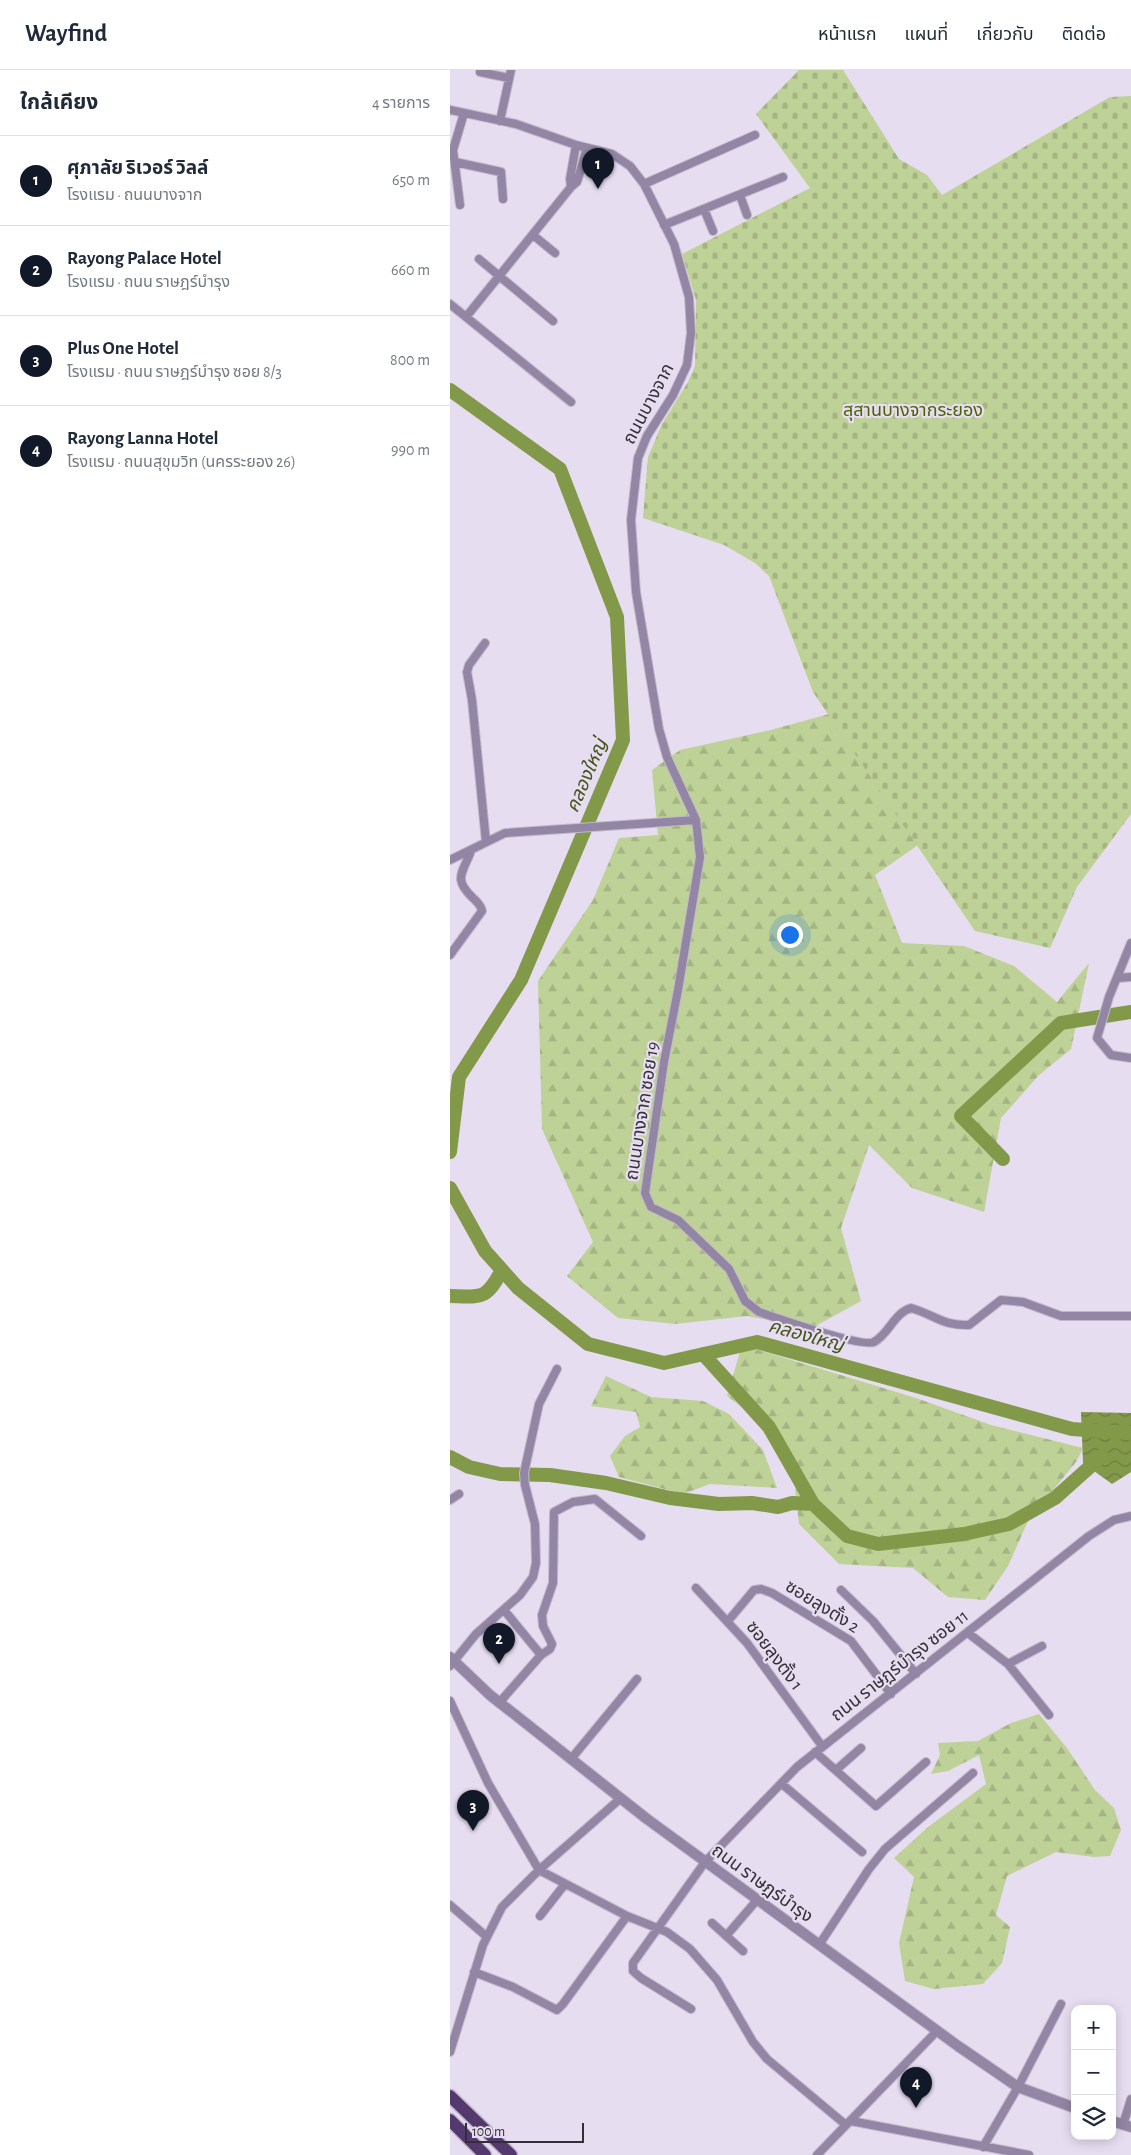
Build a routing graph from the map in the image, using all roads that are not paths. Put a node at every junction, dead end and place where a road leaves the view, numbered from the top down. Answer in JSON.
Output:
{"nodes":[{"id":1,"x":480,"y":72,"type":"dead end"},
{"id":2,"x":510,"y":74,"type":"edge"},
{"id":3,"x":450,"y":110,"type":"edge"},
{"id":4,"x":464,"y":113,"type":"junction"},
{"id":5,"x":500,"y":121,"type":"junction"},
{"id":6,"x":756,"y":135,"type":"dead end"},
{"id":7,"x":576,"y":145,"type":"junction"},
{"id":8,"x":587,"y":148,"type":"junction"},
{"id":9,"x":455,"y":162,"type":"junction"},
{"id":10,"x":783,"y":177,"type":"dead end"},
{"id":11,"x":644,"y":184,"type":"junction"},
{"id":12,"x":571,"y":187,"type":"junction"},
{"id":13,"x":740,"y":195,"type":"junction"},
{"id":14,"x":503,"y":199,"type":"dead end"},
{"id":15,"x":460,"y":205,"type":"dead end"},
{"id":16,"x":704,"y":209,"type":"junction"},
{"id":17,"x":747,"y":215,"type":"dead end"},
{"id":18,"x":664,"y":225,"type":"junction"},
{"id":19,"x":713,"y":231,"type":"dead end"},
{"id":20,"x":533,"y":235,"type":"junction"},
{"id":21,"x":555,"y":254,"type":"dead end"},
{"id":22,"x":478,"y":259,"type":"dead end"},
{"id":23,"x":498,"y":276,"type":"junction"},
{"id":24,"x":450,"y":304,"type":"edge"},
{"id":25,"x":466,"y":317,"type":"junction"},
{"id":26,"x":552,"y":321,"type":"dead end"},
{"id":27,"x":571,"y":402,"type":"dead end"},
{"id":28,"x":486,"y":643,"type":"dead end"},
{"id":29,"x":696,"y":820,"type":"junction"},
{"id":30,"x":486,"y":842,"type":"junction"},
{"id":31,"x":471,"y":851,"type":"junction"},
{"id":32,"x":450,"y":860,"type":"edge"},
{"id":33,"x":1131,"y":943,"type":"edge"},
{"id":34,"x":450,"y":955,"type":"edge"},
{"id":35,"x":1131,"y":977,"type":"edge"},
{"id":36,"x":1118,"y":978,"type":"junction"},
{"id":37,"x":1131,"y":1058,"type":"edge"},
{"id":38,"x":1131,"y":1316,"type":"edge"},
{"id":39,"x":557,"y":1369,"type":"dead end"},
{"id":40,"x":459,"y":1494,"type":"dead end"},
{"id":41,"x":450,"y":1500,"type":"edge"},
{"id":42,"x":1131,"y":1516,"type":"edge"},
{"id":43,"x":641,"y":1536,"type":"dead end"},
{"id":44,"x":696,"y":1588,"type":"dead end"},
{"id":45,"x":841,"y":1590,"type":"dead end"},
{"id":46,"x":504,"y":1610,"type":"junction"},
{"id":47,"x":728,"y":1622,"type":"junction"},
{"id":48,"x":968,"y":1633,"type":"junction"},
{"id":49,"x":1042,"y":1646,"type":"dead end"},
{"id":50,"x":541,"y":1655,"type":"junction"},
{"id":51,"x":452,"y":1661,"type":"edge"},
{"id":52,"x":1008,"y":1664,"type":"junction"},
{"id":53,"x":916,"y":1674,"type":"junction"},
{"id":54,"x":637,"y":1678,"type":"dead end"},
{"id":55,"x":891,"y":1694,"type":"junction"},
{"id":56,"x":450,"y":1701,"type":"edge"},
{"id":57,"x":499,"y":1703,"type":"junction"},
{"id":58,"x":1049,"y":1715,"type":"dead end"},
{"id":59,"x":822,"y":1746,"type":"junction"},
{"id":60,"x":861,"y":1748,"type":"dead end"},
{"id":61,"x":815,"y":1752,"type":"junction"},
{"id":62,"x":571,"y":1759,"type":"junction"},
{"id":63,"x":926,"y":1762,"type":"dead end"},
{"id":64,"x":836,"y":1770,"type":"junction"},
{"id":65,"x":973,"y":1773,"type":"dead end"},
{"id":66,"x":782,"y":1784,"type":"junction"},
{"id":67,"x":621,"y":1798,"type":"junction"},
{"id":68,"x":862,"y":1852,"type":"dead end"},
{"id":69,"x":705,"y":1862,"type":"junction"},
{"id":70,"x":538,"y":1870,"type":"junction"},
{"id":71,"x":565,"y":1884,"type":"junction"},
{"id":72,"x":757,"y":1900,"type":"junction"},
{"id":73,"x":450,"y":1905,"type":"edge"},
{"id":74,"x":540,"y":1916,"type":"dead end"},
{"id":75,"x":627,"y":1916,"type":"junction"},
{"id":76,"x":712,"y":1923,"type":"dead end"},
{"id":77,"x":658,"y":1928,"type":"junction"},
{"id":78,"x":726,"y":1936,"type":"junction"},
{"id":79,"x":487,"y":1937,"type":"junction"},
{"id":80,"x":819,"y":1945,"type":"junction"},
{"id":81,"x":743,"y":1951,"type":"dead end"},
{"id":82,"x":474,"y":1972,"type":"junction"},
{"id":83,"x":1061,"y":2004,"type":"dead end"},
{"id":84,"x":691,"y":2009,"type":"dead end"},
{"id":85,"x":937,"y":2031,"type":"junction"},
{"id":86,"x":450,"y":2052,"type":"edge"},
{"id":87,"x":1018,"y":2087,"type":"junction"},
{"id":88,"x":450,"y":2096,"type":"edge"},
{"id":89,"x":1131,"y":2099,"type":"edge"},
{"id":90,"x":1071,"y":2107,"type":"edge"},
{"id":91,"x":450,"y":2120,"type":"edge"},
{"id":92,"x":849,"y":2123,"type":"junction"},
{"id":93,"x":1127,"y":2126,"type":"edge"},
{"id":94,"x":983,"y":2147,"type":"junction"},
{"id":95,"x":486,"y":2155,"type":"edge"},
{"id":96,"x":511,"y":2155,"type":"edge"},
{"id":97,"x":817,"y":2155,"type":"edge"},
{"id":98,"x":1029,"y":2155,"type":"edge"}],
"edges":[{"from":1,"to":2,"type":"street"},
{"from":2,"to":5,"type":"street"},
{"from":3,"to":4,"type":"street","name":"ถนนบางจาก"},
{"from":4,"to":5,"type":"street","name":"ถนนบางจาก"},
{"from":4,"to":9,"type":"street"},
{"from":5,"to":7,"type":"street","name":"ถนนบางจาก"},
{"from":6,"to":11,"type":"street"},
{"from":7,"to":8,"type":"street","name":"ถนนบางจาก"},
{"from":7,"to":12,"type":"street"},
{"from":8,"to":11,"type":"street","name":"ถนนบางจาก"},
{"from":8,"to":12,"type":"street"},
{"from":9,"to":14,"type":"street"},
{"from":9,"to":15,"type":"street"},
{"from":10,"to":13,"type":"street"},
{"from":11,"to":18,"type":"street","name":"ถนนบางจาก"},
{"from":12,"to":20,"type":"street"},
{"from":13,"to":16,"type":"street"},
{"from":13,"to":17,"type":"street"},
{"from":16,"to":18,"type":"street"},
{"from":16,"to":19,"type":"street"},
{"from":18,"to":29,"type":"street","name":"ถนนบางจาก"},
{"from":20,"to":21,"type":"street"},
{"from":20,"to":23,"type":"street"},
{"from":22,"to":23,"type":"street"},
{"from":23,"to":25,"type":"street"},
{"from":23,"to":26,"type":"street"},
{"from":24,"to":25,"type":"street"},
{"from":25,"to":27,"type":"street"},
{"from":28,"to":30,"type":"street"},
{"from":29,"to":30,"type":"street"},
{"from":29,"to":38,"type":"street","name":"ถนนบางจาก ซอย 19"},
{"from":30,"to":31,"type":"street"},
{"from":31,"to":32,"type":"street"},
{"from":31,"to":34,"type":"street"},
{"from":33,"to":36,"type":"street"},
{"from":35,"to":36,"type":"street"},
{"from":36,"to":37,"type":"street"},
{"from":39,"to":46,"type":"street"},
{"from":40,"to":41,"type":"street"},
{"from":42,"to":48,"type":"street","name":"ถนน ราษฎร์บำรุง ซอย 11"},
{"from":43,"to":50,"type":"street"},
{"from":44,"to":47,"type":"street","name":"ซอยลุงตั้ง 1"},
{"from":45,"to":53,"type":"street"},
{"from":46,"to":50,"type":"street"},
{"from":46,"to":51,"type":"street"},
{"from":47,"to":55,"type":"street","name":"ซอยลุงตั้ง 2"},
{"from":47,"to":59,"type":"street","name":"ซอยลุงตั้ง 1"},
{"from":48,"to":52,"type":"street"},
{"from":48,"to":53,"type":"street","name":"ถนน ราษฎร์บำรุง ซอย 11"},
{"from":49,"to":52,"type":"street"},
{"from":50,"to":57,"type":"street"},
{"from":51,"to":57,"type":"street","name":"ถนน ราษฎร์บำรุง"},
{"from":52,"to":58,"type":"street"},
{"from":53,"to":55,"type":"street","name":"ถนน ราษฎร์บำรุง ซอย 11"},
{"from":54,"to":62,"type":"street"},
{"from":55,"to":59,"type":"street","name":"ถนน ราษฎร์บำรุง ซอย 11"},
{"from":56,"to":70,"type":"street"},
{"from":57,"to":62,"type":"street","name":"ถนน ราษฎร์บำรุง"},
{"from":59,"to":61,"type":"street","name":"ถนน ราษฎร์บำรุง ซอย 11"},
{"from":60,"to":64,"type":"street"},
{"from":61,"to":64,"type":"street"},
{"from":61,"to":66,"type":"street","name":"ถนน ราษฎร์บำรุง ซอย 11"},
{"from":62,"to":67,"type":"street","name":"ถนน ราษฎร์บำรุง"},
{"from":63,"to":64,"type":"street"},
{"from":65,"to":80,"type":"street"},
{"from":66,"to":68,"type":"street"},
{"from":66,"to":69,"type":"street","name":"ถนน ราษฎร์บำรุง ซอย 11"},
{"from":67,"to":69,"type":"street","name":"ถนน ราษฎร์บำรุง"},
{"from":67,"to":70,"type":"street"},
{"from":69,"to":72,"type":"street","name":"ถนน ราษฎร์บำรุง"},
{"from":69,"to":77,"type":"street","name":"ถนน ราษฎร์บำรุง ซอย 11"},
{"from":70,"to":71,"type":"street"},
{"from":70,"to":79,"type":"street"},
{"from":71,"to":74,"type":"street"},
{"from":71,"to":75,"type":"street"},
{"from":72,"to":78,"type":"street"},
{"from":72,"to":80,"type":"street","name":"ถนน ราษฎร์บำรุง"},
{"from":73,"to":79,"type":"street"},
{"from":75,"to":77,"type":"street"},
{"from":75,"to":82,"type":"street"},
{"from":76,"to":78,"type":"street"},
{"from":77,"to":84,"type":"street","name":"ถนน ราษฎร์บำรุง ซอย 11"},
{"from":77,"to":92,"type":"street"},
{"from":78,"to":81,"type":"street"},
{"from":79,"to":82,"type":"street"},
{"from":80,"to":85,"type":"street","name":"ถนน ราษฎร์บำรุง"},
{"from":82,"to":86,"type":"street"},
{"from":83,"to":87,"type":"street"},
{"from":85,"to":87,"type":"street","name":"ถนน ราษฎร์บำรุง"},
{"from":85,"to":92,"type":"street"},
{"from":87,"to":90,"type":"street","name":"ถนน ราษฎร์บำรุง"},
{"from":87,"to":94,"type":"street"},
{"from":88,"to":96,"type":"main road"},
{"from":89,"to":93,"type":"street"},
{"from":91,"to":95,"type":"main road"},
{"from":92,"to":94,"type":"street"},
{"from":92,"to":97,"type":"street"},
{"from":94,"to":98,"type":"street"}]}
